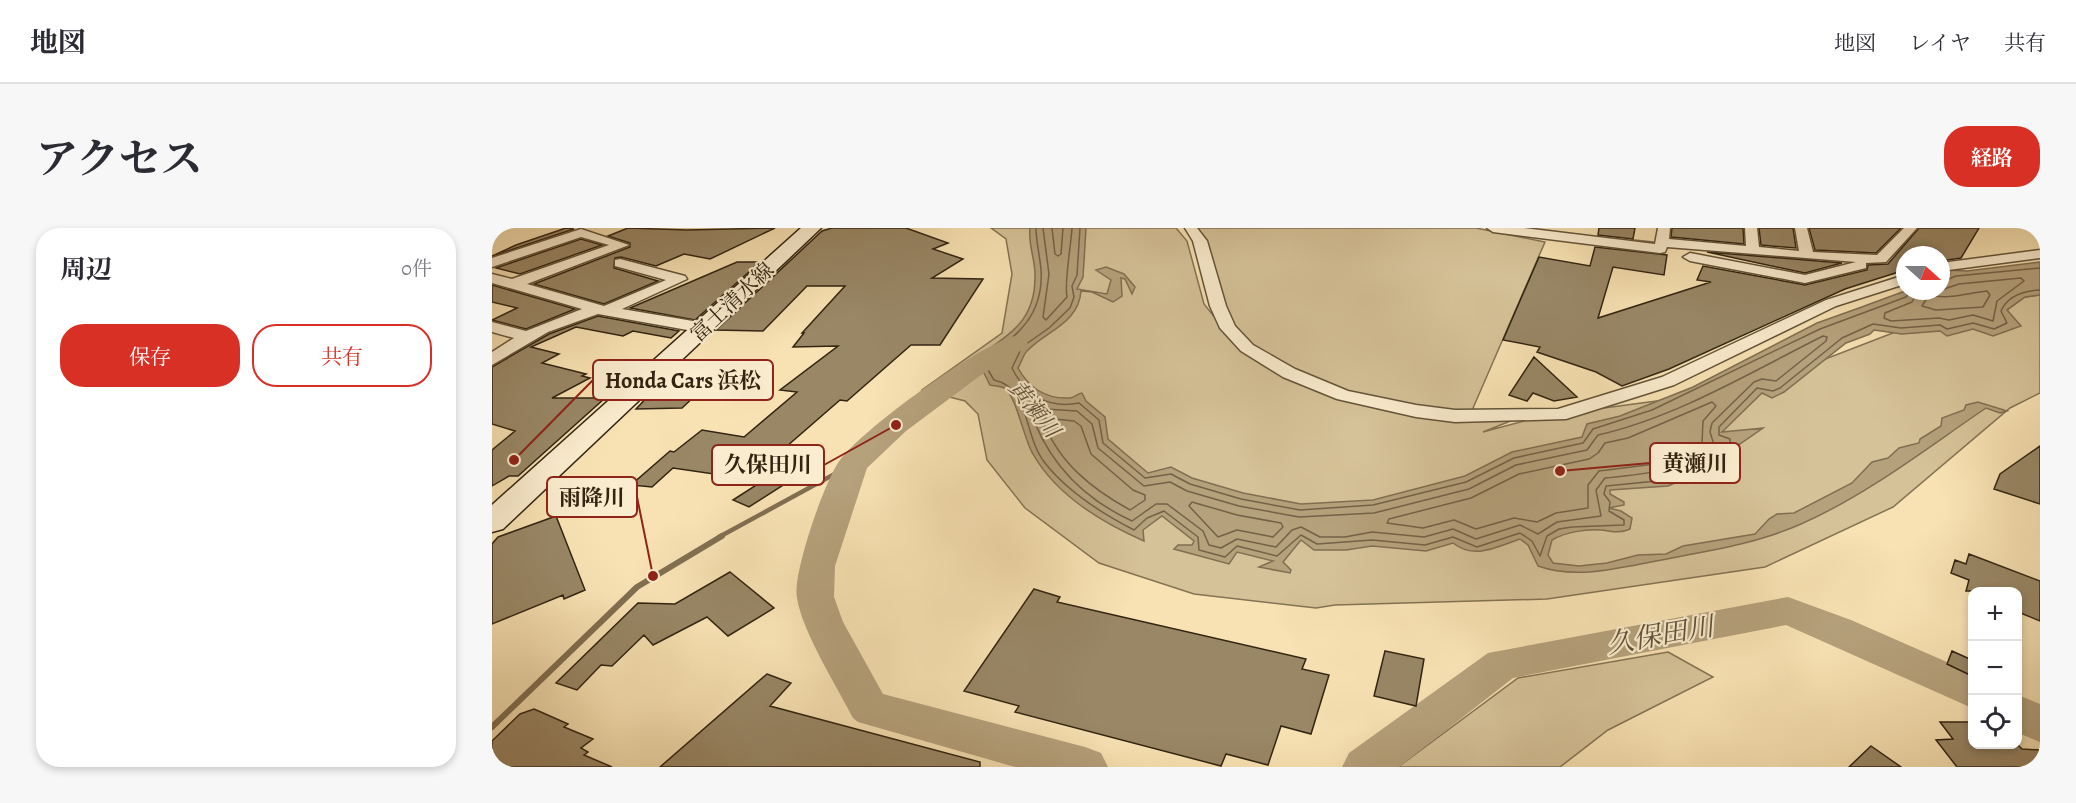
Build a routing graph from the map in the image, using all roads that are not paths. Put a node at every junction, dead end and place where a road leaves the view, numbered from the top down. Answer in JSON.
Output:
{"nodes":[{"id":1,"x":801,"y":228,"type":"edge"},
{"id":2,"x":812,"y":228,"type":"edge"},
{"id":3,"x":1191,"y":228,"type":"edge"},
{"id":4,"x":1493,"y":228,"type":"edge"},
{"id":5,"x":1697,"y":228,"type":"edge"},
{"id":6,"x":1751,"y":228,"type":"edge"},
{"id":7,"x":1801,"y":228,"type":"edge"},
{"id":8,"x":1905,"y":229,"type":"edge"},
{"id":9,"x":1662,"y":241,"type":"edge"},
{"id":10,"x":1695,"y":245,"type":"junction"},
{"id":11,"x":1753,"y":251,"type":"junction"},
{"id":12,"x":2040,"y":254,"type":"edge"},
{"id":13,"x":1807,"y":256,"type":"junction"},
{"id":14,"x":1881,"y":259,"type":"junction"},
{"id":15,"x":492,"y":263,"type":"edge"},
{"id":16,"x":620,"y":263,"type":"dead end"},
{"id":17,"x":1950,"y":266,"type":"edge"},
{"id":18,"x":492,"y":278,"type":"edge"},
{"id":19,"x":1896,"y":282,"type":"edge"},
{"id":20,"x":513,"y":285,"type":"junction"},
{"id":21,"x":602,"y":310,"type":"junction"},
{"id":22,"x":693,"y":326,"type":"junction"},
{"id":23,"x":492,"y":327,"type":"edge"},
{"id":24,"x":530,"y":337,"type":"junction"},
{"id":25,"x":492,"y":360,"type":"edge"},
{"id":26,"x":492,"y":502,"type":"edge"},
{"id":27,"x":492,"y":522,"type":"edge"}],
"edges":[{"from":1,"to":22,"type":"main road","name":"富士清水線"},
{"from":2,"to":27,"type":"main road","name":"富士清水線"},
{"from":3,"to":19,"type":"street"},
{"from":4,"to":9,"type":"street"},
{"from":5,"to":10,"type":"street"},
{"from":6,"to":11,"type":"street"},
{"from":7,"to":13,"type":"street"},
{"from":8,"to":14,"type":"street"},
{"from":9,"to":10,"type":"street"},
{"from":9,"to":14,"type":"street"},
{"from":10,"to":11,"type":"street"},
{"from":11,"to":13,"type":"street"},
{"from":12,"to":17,"type":"street"},
{"from":13,"to":14,"type":"street"},
{"from":15,"to":20,"type":"street"},
{"from":16,"to":21,"type":"street"},
{"from":18,"to":20,"type":"street"},
{"from":20,"to":21,"type":"street"},
{"from":21,"to":22,"type":"street"},
{"from":21,"to":24,"type":"street"},
{"from":22,"to":26,"type":"main road","name":"富士清水線"},
{"from":23,"to":24,"type":"street"},
{"from":24,"to":25,"type":"street"}]}
